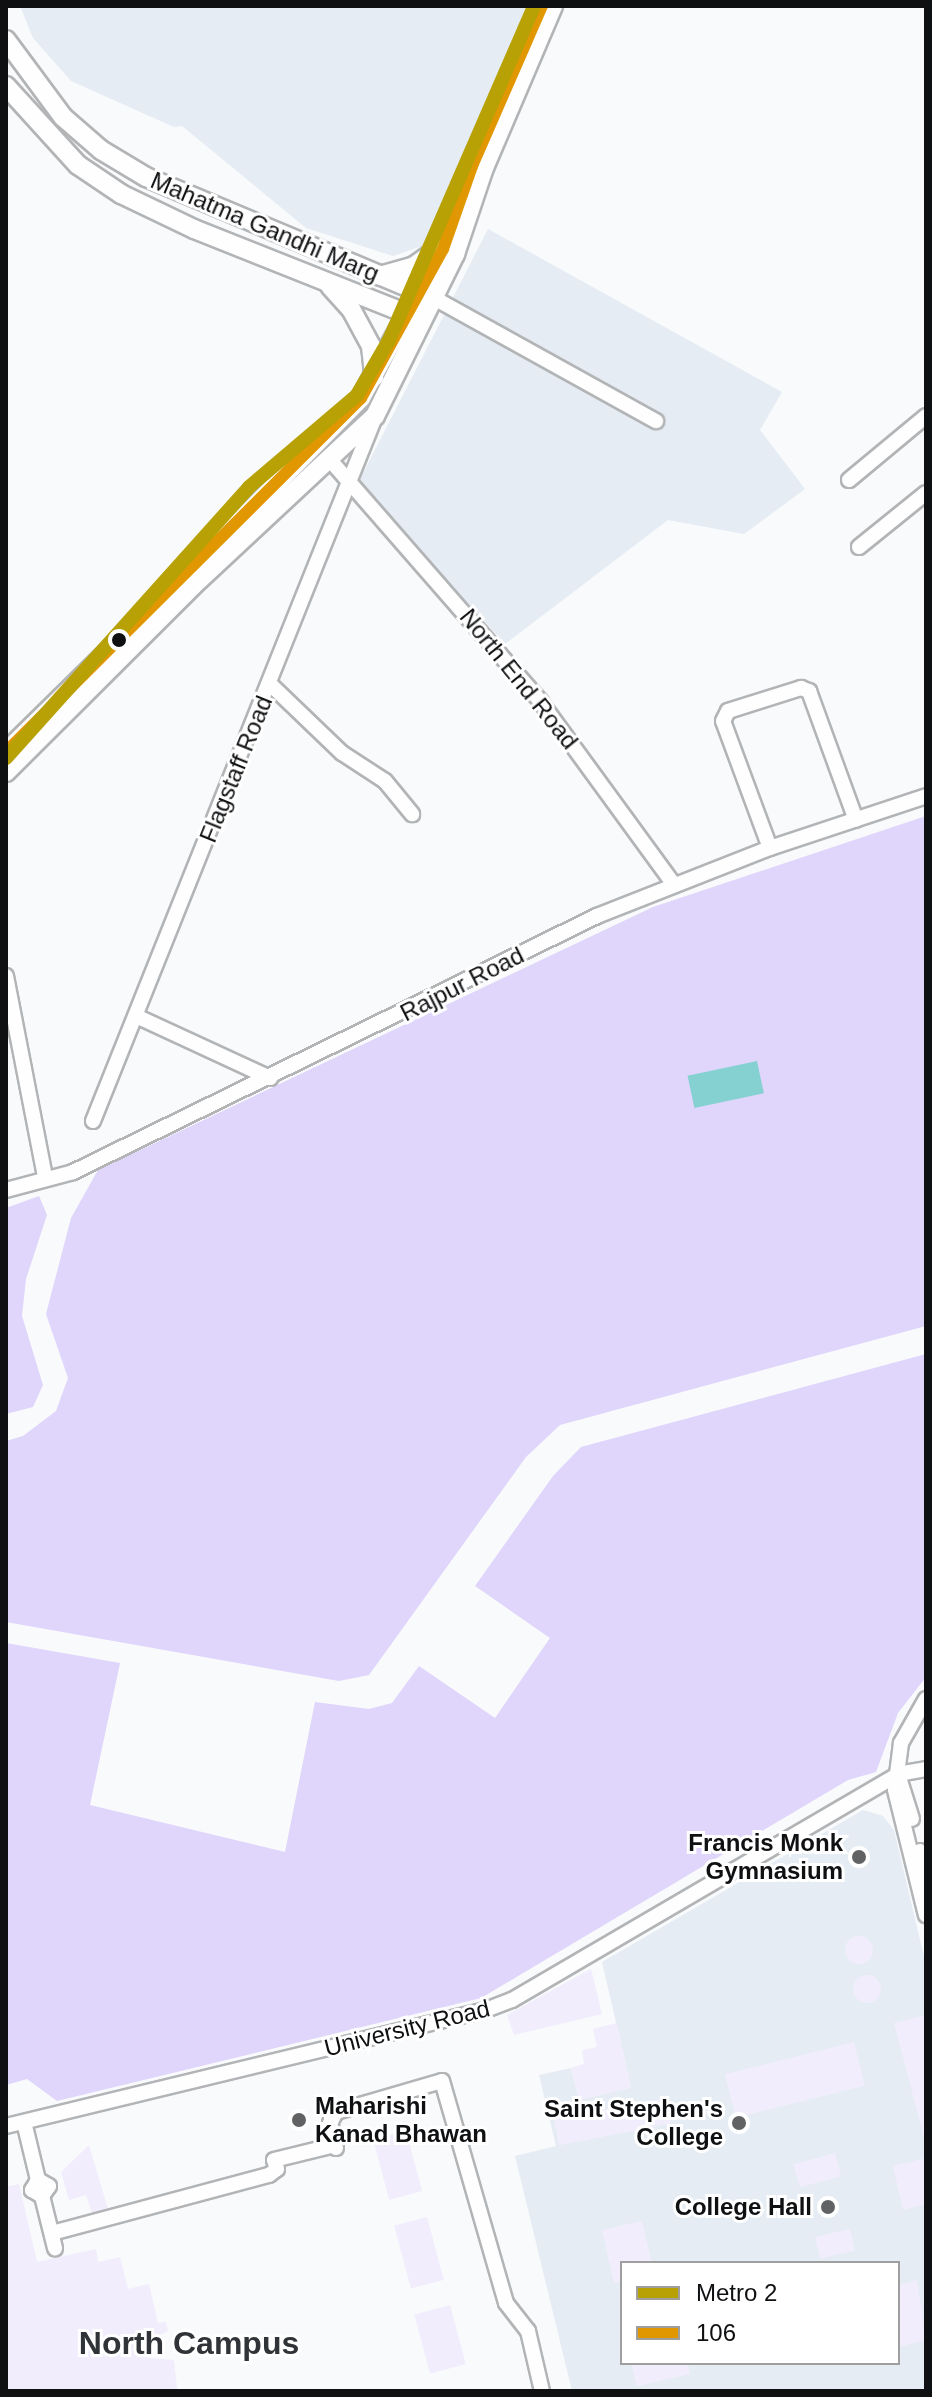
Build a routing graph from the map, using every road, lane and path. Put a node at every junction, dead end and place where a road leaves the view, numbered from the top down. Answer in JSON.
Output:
{"nodes":[{"id":1,"x":542,"y":6,"type":"edge"},
{"id":2,"x":553,"y":6,"type":"edge"},
{"id":3,"x":6,"y":40,"type":"edge"},
{"id":4,"x":6,"y":86,"type":"edge"},
{"id":5,"x":445,"y":244,"type":"junction"},
{"id":6,"x":380,"y":276,"type":"junction"},
{"id":7,"x":325,"y":281,"type":"junction"},
{"id":8,"x":428,"y":296,"type":"junction"},
{"id":9,"x":417,"y":317,"type":"junction"},
{"id":10,"x":374,"y":377,"type":"junction"},
{"id":11,"x":375,"y":416,"type":"junction"},
{"id":12,"x":926,"y":416,"type":"edge"},
{"id":13,"x":656,"y":421,"type":"dead end"},
{"id":14,"x":330,"y":460,"type":"junction"},
{"id":15,"x":849,"y":480,"type":"dead end"},
{"id":16,"x":352,"y":483,"type":"junction"},
{"id":17,"x":926,"y":493,"type":"edge"},
{"id":18,"x":859,"y":547,"type":"dead end"},
{"id":19,"x":270,"y":684,"type":"junction"},
{"id":20,"x":6,"y":752,"type":"edge"},
{"id":21,"x":6,"y":772,"type":"edge"},
{"id":22,"x":926,"y":796,"type":"edge"},
{"id":23,"x":412,"y":814,"type":"dead end"},
{"id":24,"x":856,"y":820,"type":"junction"},
{"id":25,"x":770,"y":848,"type":"junction"},
{"id":26,"x":674,"y":885,"type":"junction"},
{"id":27,"x":6,"y":976,"type":"edge"},
{"id":28,"x":136,"y":1016,"type":"junction"},
{"id":29,"x":270,"y":1078,"type":"junction"},
{"id":30,"x":93,"y":1121,"type":"dead end"},
{"id":31,"x":45,"y":1177,"type":"junction"},
{"id":32,"x":6,"y":1190,"type":"edge"},
{"id":33,"x":926,"y":1699,"type":"edge"},
{"id":34,"x":926,"y":1769,"type":"edge"},
{"id":35,"x":898,"y":1774,"type":"junction"},
{"id":36,"x":926,"y":1874,"type":"edge"},
{"id":37,"x":926,"y":1915,"type":"edge"},
{"id":38,"x":24,"y":2122,"type":"junction"},
{"id":39,"x":6,"y":2126,"type":"edge"},
{"id":40,"x":538,"y":2390,"type":"edge"}],
"edges":[{"from":1,"to":5,"type":"main road"},
{"from":2,"to":8,"type":"main road"},
{"from":3,"to":6,"type":"main road","name":"Mahatma Gandhi Marg"},
{"from":4,"to":7,"type":"main road","name":"Mahatma Gandhi Marg"},
{"from":5,"to":6,"type":"main road"},
{"from":5,"to":8,"type":"main road"},
{"from":6,"to":8,"type":"main road","name":"Mahatma Gandhi Marg"},
{"from":7,"to":9,"type":"main road","name":"Mahatma Gandhi Marg"},
{"from":7,"to":10,"type":"main road"},
{"from":8,"to":9,"type":"main road"},
{"from":8,"to":13,"type":"street"},
{"from":9,"to":10,"type":"main road"},
{"from":9,"to":11,"type":"main road"},
{"from":10,"to":20,"type":"main road"},
{"from":11,"to":14,"type":"main road"},
{"from":11,"to":16,"type":"street","name":"Flagstaff Road"},
{"from":12,"to":15,"type":"street"},
{"from":14,"to":16,"type":"street","name":"North End Road"},
{"from":14,"to":21,"type":"main road"},
{"from":16,"to":19,"type":"street","name":"Flagstaff Road"},
{"from":16,"to":26,"type":"street","name":"North End Road"},
{"from":17,"to":18,"type":"street"},
{"from":19,"to":23,"type":"street"},
{"from":19,"to":28,"type":"street","name":"Flagstaff Road"},
{"from":22,"to":24,"type":"street","name":"Rajpur Road"},
{"from":24,"to":25,"type":"street","name":"Rajpur Road"},
{"from":24,"to":25,"type":"street"},
{"from":25,"to":26,"type":"street","name":"Rajpur Road"},
{"from":26,"to":29,"type":"street","name":"Rajpur Road"},
{"from":27,"to":31,"type":"street"},
{"from":28,"to":29,"type":"street"},
{"from":28,"to":30,"type":"street","name":"Flagstaff Road"},
{"from":29,"to":31,"type":"street","name":"Rajpur Road"},
{"from":31,"to":32,"type":"street","name":"Rajpur Road"},
{"from":33,"to":35,"type":"street"},
{"from":34,"to":35,"type":"street"},
{"from":35,"to":36,"type":"street"},
{"from":35,"to":37,"type":"street"},
{"from":35,"to":38,"type":"street","name":"University Road"},
{"from":38,"to":39,"type":"street","name":"University Road"},
{"from":38,"to":40,"type":"street"}]}
